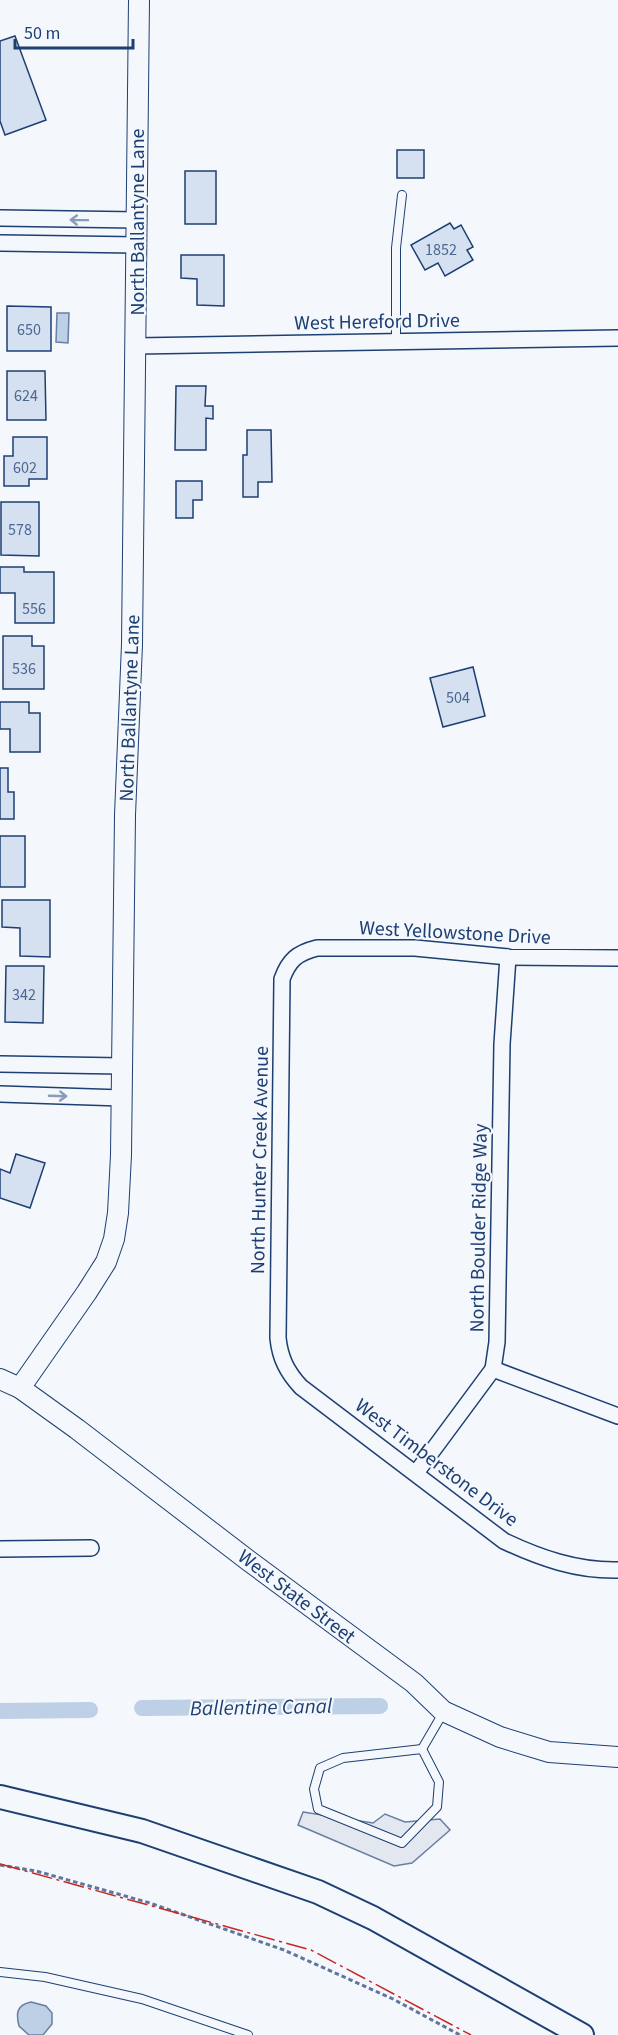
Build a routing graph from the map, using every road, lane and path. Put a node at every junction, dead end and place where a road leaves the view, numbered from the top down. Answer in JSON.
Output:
{"nodes":[{"id":1,"x":139,"y":0,"type":"edge"},
{"id":2,"x":402,"y":195,"type":"dead end"},
{"id":3,"x":0,"y":219,"type":"edge"},
{"id":4,"x":138,"y":220,"type":"junction"},
{"id":5,"x":0,"y":243,"type":"edge"},
{"id":6,"x":137,"y":245,"type":"junction"},
{"id":7,"x":618,"y":338,"type":"edge"},
{"id":8,"x":396,"y":342,"type":"junction"},
{"id":9,"x":136,"y":346,"type":"junction"},
{"id":10,"x":508,"y":957,"type":"junction"},
{"id":11,"x":292,"y":958,"type":"joint"},
{"id":12,"x":618,"y":958,"type":"edge"},
{"id":13,"x":0,"y":1064,"type":"edge"},
{"id":14,"x":122,"y":1066,"type":"junction"},
{"id":15,"x":0,"y":1094,"type":"edge"},
{"id":16,"x":122,"y":1098,"type":"junction"},
{"id":17,"x":283,"y":1363,"type":"joint"},
{"id":18,"x":493,"y":1369,"type":"junction"},
{"id":19,"x":0,"y":1379,"type":"edge"},
{"id":20,"x":20,"y":1388,"type":"junction"},
{"id":21,"x":618,"y":1416,"type":"edge"},
{"id":22,"x":416,"y":1473,"type":"junction"},
{"id":23,"x":91,"y":1548,"type":"dead end"},
{"id":24,"x":0,"y":1549,"type":"edge"},
{"id":25,"x":618,"y":1570,"type":"edge"},
{"id":26,"x":443,"y":1711,"type":"junction"},
{"id":27,"x":422,"y":1749,"type":"junction"},
{"id":28,"x":618,"y":1757,"type":"edge"},
{"id":29,"x":0,"y":1797,"type":"edge"},
{"id":30,"x":0,"y":1865,"type":"edge"},
{"id":31,"x":0,"y":1972,"type":"edge"},
{"id":32,"x":248,"y":2035,"type":"edge"},
{"id":33,"x":460,"y":2035,"type":"edge"},
{"id":34,"x":582,"y":2035,"type":"edge"}],
"edges":[{"from":1,"to":4,"type":"street","name":"North Ballantyne Lane"},
{"from":2,"to":8,"type":"lane"},
{"from":4,"to":3,"type":"street","one_way":true},
{"from":4,"to":6,"type":"street","name":"North Ballantyne Lane"},
{"from":5,"to":6,"type":"street"},
{"from":6,"to":9,"type":"street","name":"North Ballantyne Lane"},
{"from":7,"to":8,"type":"street","name":"West Hereford Drive"},
{"from":8,"to":9,"type":"street","name":"West Hereford Drive"},
{"from":9,"to":14,"type":"street","name":"North Ballantyne Lane"},
{"from":10,"to":11,"type":"street","name":"West Yellowstone Drive"},
{"from":10,"to":12,"type":"street","name":"West Yellowstone Drive"},
{"from":10,"to":18,"type":"street","name":"North Boulder Ridge Way"},
{"from":11,"to":17,"type":"street","name":"North Hunter Creek Avenue"},
{"from":13,"to":14,"type":"street"},
{"from":14,"to":16,"type":"street","name":"North Ballantyne Lane"},
{"from":15,"to":16,"type":"street","one_way":true},
{"from":16,"to":20,"type":"street","name":"North Ballantyne Lane"},
{"from":17,"to":22,"type":"street","name":"West Timberstone Drive"},
{"from":18,"to":21,"type":"street"},
{"from":18,"to":22,"type":"street"},
{"from":19,"to":20,"type":"street","name":"West State Street"},
{"from":20,"to":26,"type":"street","name":"West State Street"},
{"from":22,"to":25,"type":"street","name":"West Timberstone Drive"},
{"from":23,"to":24,"type":"street"},
{"from":26,"to":27,"type":"lane"},
{"from":26,"to":28,"type":"street","name":"West State Street"},
{"from":27,"to":27,"type":"lane"},
{"from":29,"to":34,"type":"main road"},
{"from":30,"to":33,"type":"path"},
{"from":31,"to":32,"type":"lane"}]}
